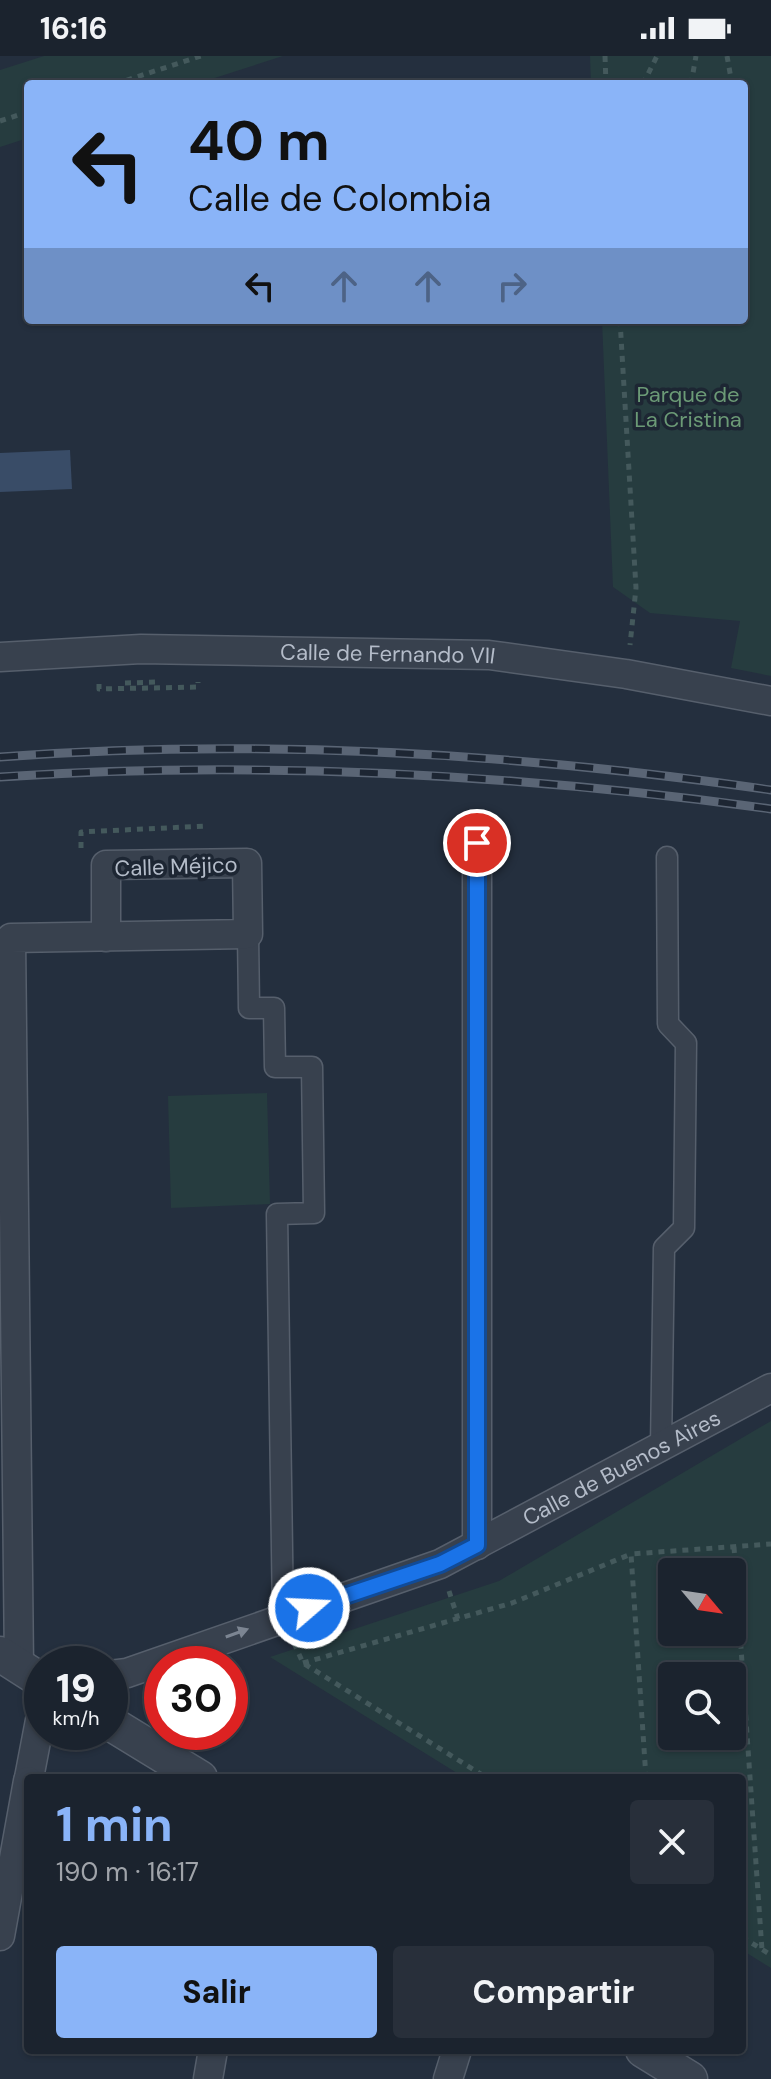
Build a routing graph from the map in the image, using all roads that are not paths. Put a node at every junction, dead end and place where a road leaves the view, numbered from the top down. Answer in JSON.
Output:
{"nodes":[{"id":1,"x":0,"y":657,"type":"edge"},
{"id":2,"x":771,"y":701,"type":"edge"},
{"id":3,"x":477,"y":843,"type":"dead end"},
{"id":4,"x":667,"y":857,"type":"dead end"},
{"id":5,"x":248,"y":934,"type":"junction"},
{"id":6,"x":106,"y":937,"type":"junction"},
{"id":7,"x":771,"y":1388,"type":"edge"},
{"id":8,"x":661,"y":1447,"type":"junction"},
{"id":9,"x":477,"y":1545,"type":"junction"},
{"id":10,"x":283,"y":1617,"type":"junction"},
{"id":11,"x":20,"y":1667,"type":"edge"},
{"id":12,"x":128,"y":1673,"type":"edge"},
{"id":13,"x":128,"y":1734,"type":"edge"},
{"id":14,"x":34,"y":1750,"type":"edge"},
{"id":15,"x":29,"y":1774,"type":"edge"},
{"id":16,"x":193,"y":1774,"type":"edge"},
{"id":17,"x":24,"y":1802,"type":"edge"},
{"id":18,"x":0,"y":1936,"type":"edge"},
{"id":19,"x":212,"y":2054,"type":"edge"},
{"id":20,"x":456,"y":2054,"type":"edge"},
{"id":21,"x":649,"y":2054,"type":"edge"},
{"id":22,"x":208,"y":2079,"type":"edge"},
{"id":23,"x":448,"y":2079,"type":"edge"},
{"id":24,"x":690,"y":2079,"type":"edge"}],
"edges":[{"from":1,"to":2,"type":"street","name":"Calle de Fernando VII"},
{"from":3,"to":9,"type":"street"},
{"from":4,"to":8,"type":"street"},
{"from":5,"to":6,"type":"street"},
{"from":5,"to":6,"type":"street","name":"Calle Méjico"},
{"from":5,"to":10,"type":"street"},
{"from":6,"to":11,"type":"street"},
{"from":7,"to":8,"type":"street","name":"Calle de Buenos Aires"},
{"from":8,"to":9,"type":"street","name":"Calle de Buenos Aires"},
{"from":9,"to":10,"type":"street","name":"Calle de Buenos Aires"},
{"from":12,"to":10,"type":"street","name":"Calle de Buenos Aires","one_way":true},
{"from":13,"to":16,"type":"street"},
{"from":14,"to":15,"type":"street"},
{"from":17,"to":18,"type":"street"},
{"from":19,"to":22,"type":"street"},
{"from":20,"to":23,"type":"street"},
{"from":21,"to":24,"type":"street"}]}
